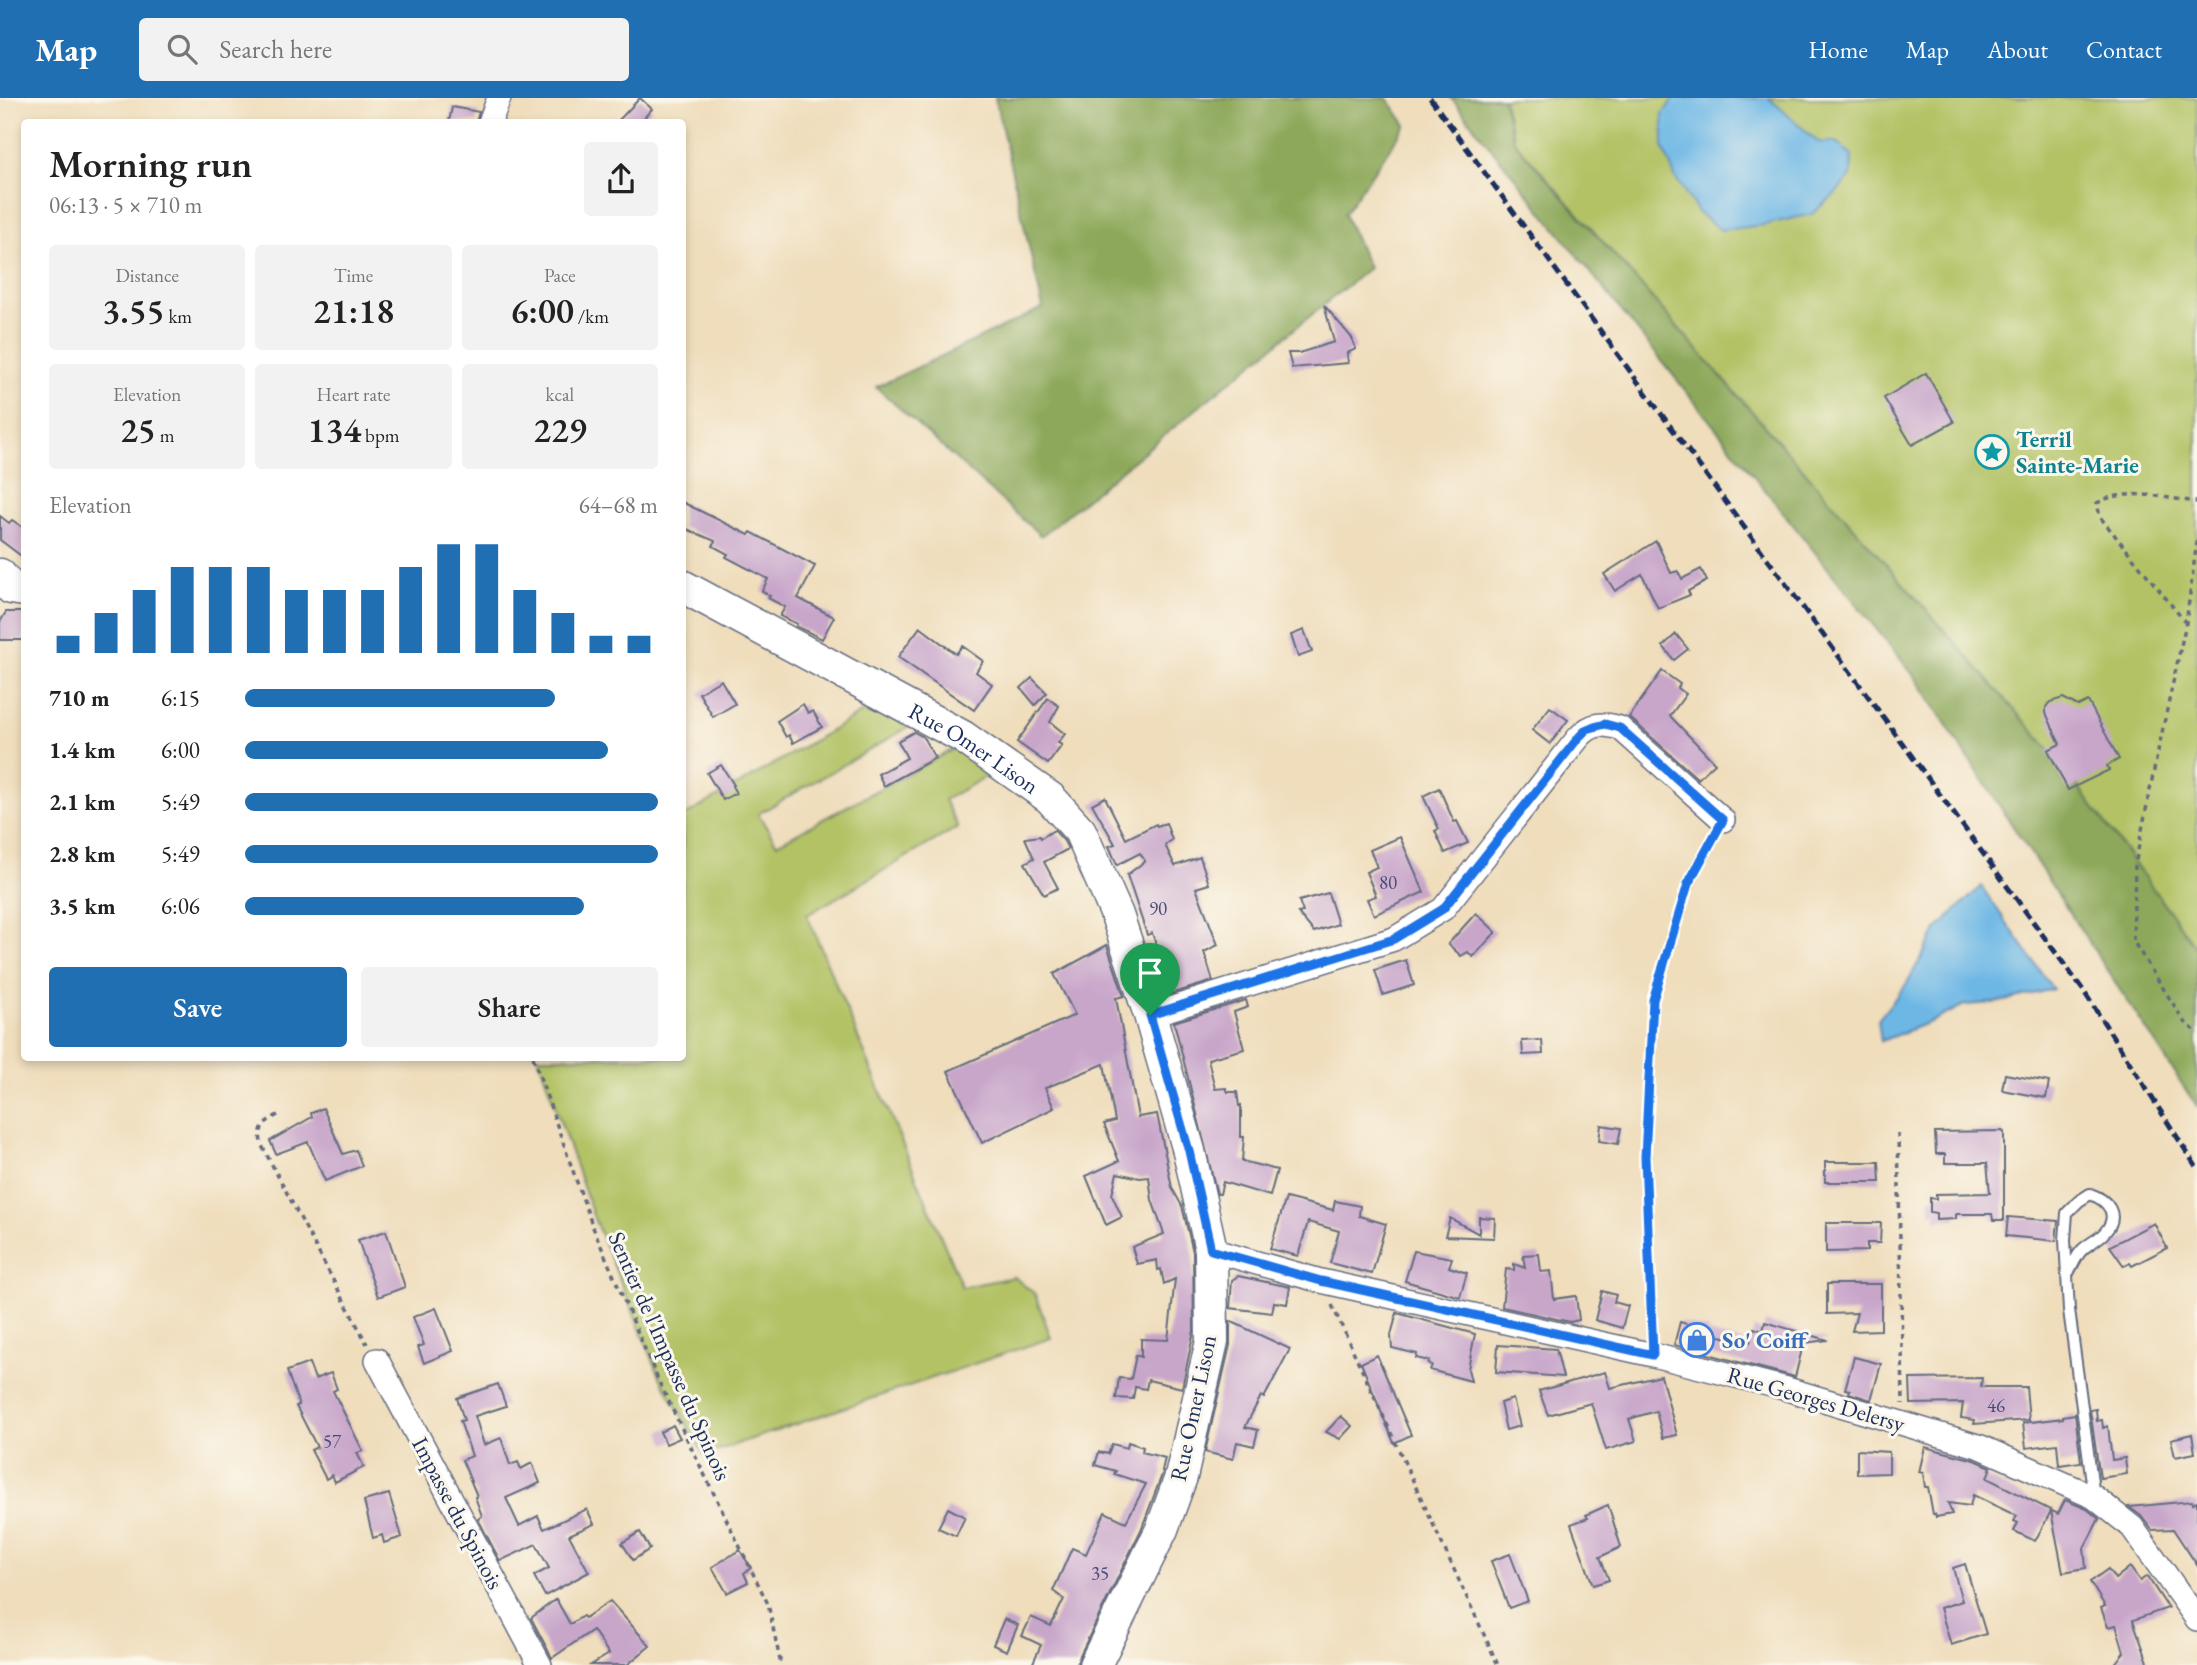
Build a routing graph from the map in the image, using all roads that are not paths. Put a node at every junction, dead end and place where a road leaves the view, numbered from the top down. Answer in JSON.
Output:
{"nodes":[{"id":1,"x":499,"y":98,"type":"edge"},
{"id":2,"x":491,"y":119,"type":"edge"},
{"id":3,"x":686,"y":588,"type":"edge"},
{"id":4,"x":1723,"y":820,"type":"road end"},
{"id":5,"x":1150,"y":1015,"type":"junction"},
{"id":6,"x":1211,"y":1250,"type":"junction"},
{"id":7,"x":2067,"y":1275,"type":"junction"},
{"id":8,"x":377,"y":1360,"type":"road end"},
{"id":9,"x":2094,"y":1497,"type":"junction"},
{"id":10,"x":2197,"y":1619,"type":"edge"},
{"id":11,"x":540,"y":1665,"type":"edge"},
{"id":12,"x":1095,"y":1665,"type":"edge"}],
"edges":[{"from":1,"to":2,"type":"street"},
{"from":3,"to":5,"type":"street","name":"Rue Omer Lison"},
{"from":4,"to":5,"type":"street"},
{"from":5,"to":6,"type":"street","name":"Rue Omer Lison"},
{"from":6,"to":9,"type":"street","name":"Rue Georges Delersy"},
{"from":6,"to":12,"type":"street","name":"Rue Omer Lison"},
{"from":7,"to":7,"type":"lane"},
{"from":7,"to":9,"type":"lane"},
{"from":8,"to":11,"type":"street","name":"Impasse du Spinois"},
{"from":9,"to":10,"type":"street","name":"Rue Georges Delersy"}]}
